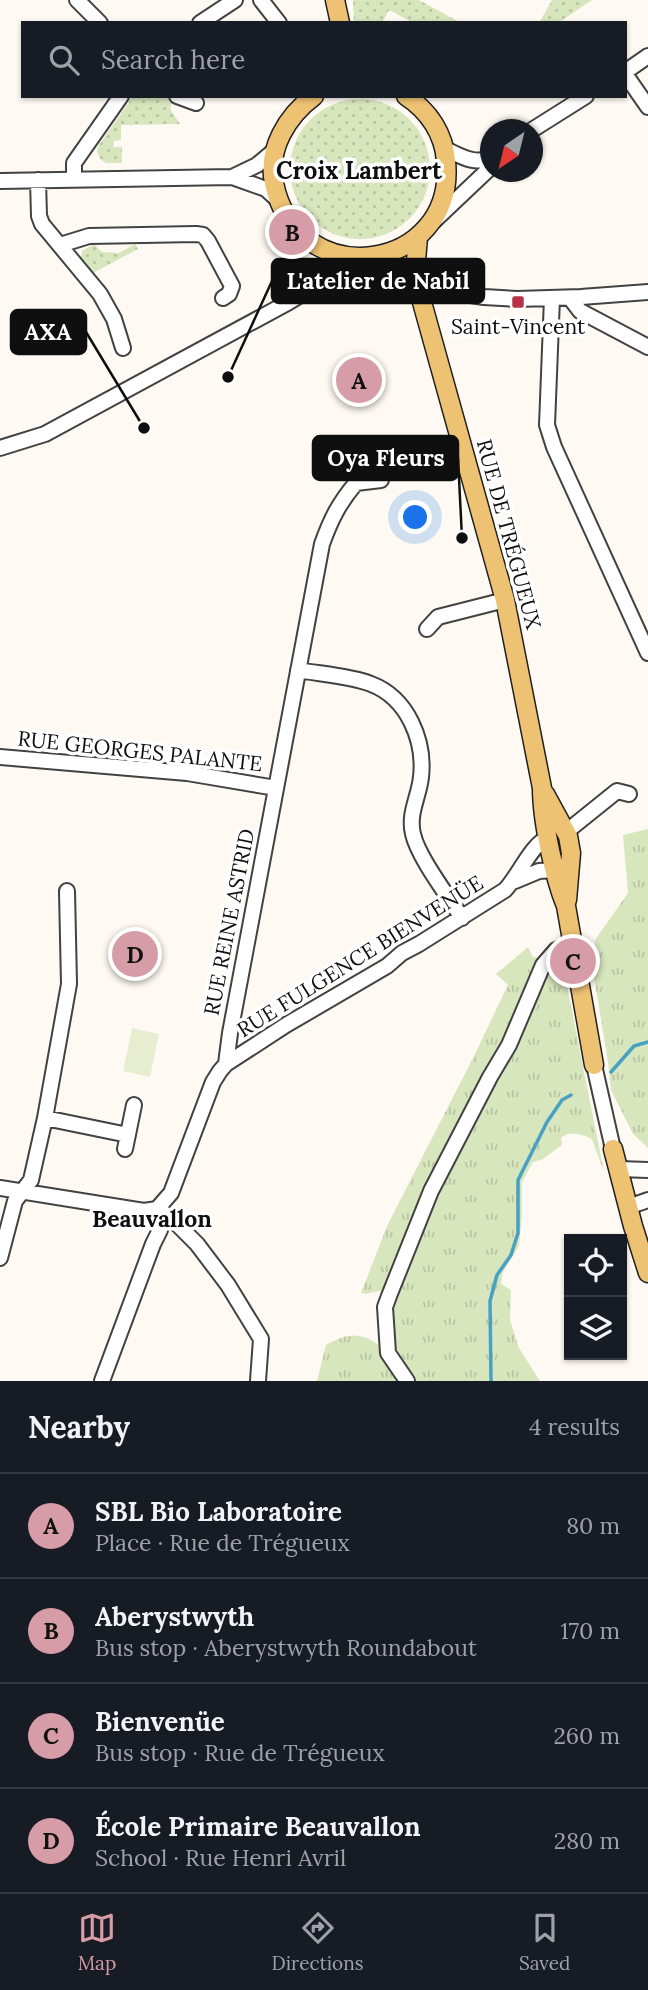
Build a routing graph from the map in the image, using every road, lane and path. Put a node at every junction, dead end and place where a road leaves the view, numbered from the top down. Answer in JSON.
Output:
{"nodes":[{"id":1,"x":77,"y":0,"type":"edge"},
{"id":2,"x":235,"y":0,"type":"edge"},
{"id":3,"x":261,"y":0,"type":"edge"},
{"id":4,"x":335,"y":0,"type":"edge"},
{"id":5,"x":98,"y":21,"type":"edge"},
{"id":6,"x":204,"y":21,"type":"edge"},
{"id":7,"x":277,"y":21,"type":"edge"},
{"id":8,"x":334,"y":21,"type":"edge"},
{"id":9,"x":340,"y":21,"type":"edge"},
{"id":10,"x":648,"y":56,"type":"edge"},
{"id":11,"x":627,"y":72,"type":"edge"},
{"id":12,"x":627,"y":76,"type":"edge"},
{"id":13,"x":120,"y":98,"type":"edge"},
{"id":14,"x":182,"y":98,"type":"edge"},
{"id":15,"x":312,"y":98,"type":"edge"},
{"id":16,"x":409,"y":98,"type":"edge"},
{"id":17,"x":583,"y":98,"type":"edge"},
{"id":18,"x":196,"y":103,"type":"dead end"},
{"id":19,"x":648,"y":107,"type":"edge"},
{"id":20,"x":543,"y":124,"type":"edge"},
{"id":21,"x":445,"y":149,"type":"junction"},
{"id":22,"x":275,"y":150,"type":"junction"},
{"id":23,"x":480,"y":160,"type":"edge"},
{"id":24,"x":232,"y":177,"type":"junction"},
{"id":25,"x":480,"y":178,"type":"edge"},
{"id":26,"x":74,"y":179,"type":"junction"},
{"id":27,"x":38,"y":180,"type":"junction"},
{"id":28,"x":0,"y":181,"type":"edge"},
{"id":29,"x":278,"y":200,"type":"junction"},
{"id":30,"x":423,"y":232,"type":"junction"},
{"id":31,"x":60,"y":245,"type":"junction"},
{"id":32,"x":333,"y":254,"type":"junction"},
{"id":33,"x":371,"y":257,"type":"junction"},
{"id":34,"x":648,"y":292,"type":"edge"},
{"id":35,"x":420,"y":295,"type":"junction"},
{"id":36,"x":223,"y":298,"type":"dead end"},
{"id":37,"x":552,"y":298,"type":"junction"},
{"id":38,"x":570,"y":298,"type":"junction"},
{"id":39,"x":648,"y":347,"type":"edge"},
{"id":40,"x":123,"y":348,"type":"dead end"},
{"id":41,"x":0,"y":448,"type":"edge"},
{"id":42,"x":381,"y":480,"type":"dead end"},
{"id":43,"x":505,"y":600,"type":"junction"},
{"id":44,"x":427,"y":629,"type":"dead end"},
{"id":45,"x":648,"y":653,"type":"edge"},
{"id":46,"x":298,"y":670,"type":"junction"},
{"id":47,"x":0,"y":757,"type":"edge"},
{"id":48,"x":276,"y":788,"type":"junction"},
{"id":49,"x":542,"y":788,"type":"junction"},
{"id":50,"x":629,"y":793,"type":"dead end"},
{"id":51,"x":545,"y":834,"type":"junction"},
{"id":52,"x":569,"y":845,"type":"junction"},
{"id":53,"x":555,"y":870,"type":"junction"},
{"id":54,"x":514,"y":881,"type":"junction"},
{"id":55,"x":67,"y":891,"type":"dead end"},
{"id":56,"x":566,"y":906,"type":"junction"},
{"id":57,"x":462,"y":918,"type":"junction"},
{"id":58,"x":573,"y":944,"type":"junction"},
{"id":59,"x":226,"y":1064,"type":"junction"},
{"id":60,"x":594,"y":1065,"type":"joint"},
{"id":61,"x":134,"y":1105,"type":"dead end"},
{"id":62,"x":45,"y":1118,"type":"junction"},
{"id":63,"x":613,"y":1149,"type":"joint"},
{"id":64,"x":619,"y":1169,"type":"junction"},
{"id":65,"x":648,"y":1170,"type":"edge"},
{"id":66,"x":0,"y":1188,"type":"edge"},
{"id":67,"x":23,"y":1191,"type":"junction"},
{"id":68,"x":648,"y":1200,"type":"edge"},
{"id":69,"x":628,"y":1207,"type":"junction"},
{"id":70,"x":157,"y":1209,"type":"junction"},
{"id":71,"x":0,"y":1258,"type":"edge"},
{"id":72,"x":648,"y":1273,"type":"edge"},
{"id":73,"x":103,"y":1381,"type":"edge"},
{"id":74,"x":258,"y":1381,"type":"edge"},
{"id":75,"x":407,"y":1381,"type":"edge"}],
"edges":[{"from":1,"to":5,"type":"street"},
{"from":2,"to":6,"type":"street"},
{"from":3,"to":7,"type":"street"},
{"from":4,"to":8,"type":"main road"},
{"from":4,"to":9,"type":"main road"},
{"from":10,"to":11,"type":"street"},
{"from":12,"to":19,"type":"street"},
{"from":13,"to":26,"type":"street"},
{"from":14,"to":18,"type":"street"},
{"from":15,"to":22,"type":"main road"},
{"from":16,"to":21,"type":"main road"},
{"from":17,"to":20,"type":"street"},
{"from":21,"to":23,"type":"street"},
{"from":21,"to":30,"type":"main road"},
{"from":22,"to":24,"type":"street"},
{"from":22,"to":29,"type":"main road"},
{"from":24,"to":26,"type":"street"},
{"from":24,"to":29,"type":"street"},
{"from":25,"to":30,"type":"street"},
{"from":26,"to":27,"type":"street"},
{"from":27,"to":28,"type":"street"},
{"from":27,"to":31,"type":"street"},
{"from":29,"to":32,"type":"main road"},
{"from":30,"to":33,"type":"main road"},
{"from":30,"to":35,"type":"main road","name":"RUE DE TRÉGUEUX"},
{"from":31,"to":36,"type":"street"},
{"from":31,"to":40,"type":"street"},
{"from":32,"to":33,"type":"main road"},
{"from":32,"to":41,"type":"street"},
{"from":33,"to":35,"type":"main road","name":"RUE DE TRÉGUEUX"},
{"from":34,"to":38,"type":"street"},
{"from":35,"to":37,"type":"street"},
{"from":35,"to":43,"type":"main road","name":"RUE DE TRÉGUEUX"},
{"from":37,"to":38,"type":"street"},
{"from":37,"to":45,"type":"street"},
{"from":38,"to":39,"type":"street"},
{"from":42,"to":46,"type":"street","name":"RUE REINE ASTRID"},
{"from":43,"to":44,"type":"street"},
{"from":43,"to":49,"type":"main road","name":"RUE DE TRÉGUEUX"},
{"from":46,"to":48,"type":"street","name":"RUE REINE ASTRID"},
{"from":46,"to":57,"type":"street"},
{"from":47,"to":48,"type":"street","name":"RUE GEORGES PALANTE"},
{"from":48,"to":59,"type":"street","name":"RUE REINE ASTRID"},
{"from":49,"to":51,"type":"main road","name":"RUE DE TRÉGUEUX"},
{"from":49,"to":52,"type":"main road","name":"RUE DE TRÉGUEUX"},
{"from":50,"to":52,"type":"street"},
{"from":51,"to":52,"type":"main road"},
{"from":51,"to":53,"type":"main road","name":"RUE DE TRÉGUEUX"},
{"from":51,"to":54,"type":"street","name":"RUE FULGENCE BIENVENÜE"},
{"from":52,"to":53,"type":"main road"},
{"from":52,"to":56,"type":"main road","name":"RUE DE TRÉGUEUX"},
{"from":53,"to":54,"type":"street","name":"RUE FULGENCE BIENVENÜE"},
{"from":53,"to":56,"type":"main road","name":"RUE DE TRÉGUEUX"},
{"from":54,"to":57,"type":"street","name":"RUE FULGENCE BIENVENÜE"},
{"from":55,"to":62,"type":"street"},
{"from":56,"to":58,"type":"main road","name":"RUE DE TRÉGUEUX"},
{"from":57,"to":59,"type":"street","name":"RUE FULGENCE BIENVENÜE"},
{"from":58,"to":60,"type":"main road","name":"RUE DE TRÉGUEUX"},
{"from":58,"to":75,"type":"street"},
{"from":59,"to":70,"type":"street","name":"RUE REINE ASTRID"},
{"from":60,"to":63,"type":"street","name":"RUE DE TRÉGUEUX"},
{"from":61,"to":62,"type":"street"},
{"from":62,"to":67,"type":"street"},
{"from":63,"to":64,"type":"main road","name":"RUE DE TRÉGUEUX"},
{"from":64,"to":65,"type":"street"},
{"from":64,"to":69,"type":"main road","name":"RUE DE TRÉGUEUX"},
{"from":66,"to":67,"type":"street"},
{"from":67,"to":70,"type":"street"},
{"from":67,"to":71,"type":"street"},
{"from":68,"to":69,"type":"street"},
{"from":69,"to":72,"type":"main road","name":"RUE DE TRÉGUEUX"},
{"from":70,"to":73,"type":"street","name":"RUE REINE ASTRID"},
{"from":70,"to":74,"type":"street"}]}
